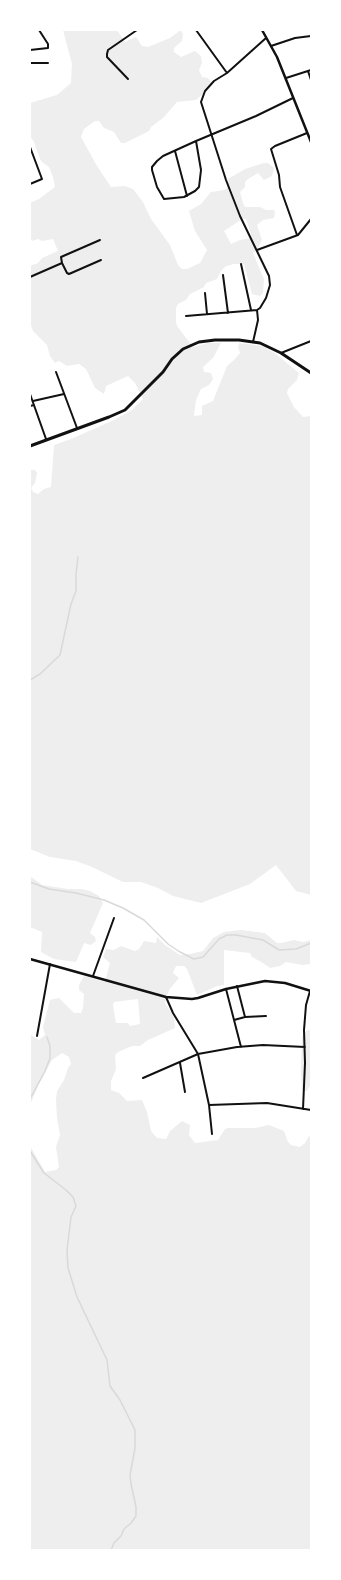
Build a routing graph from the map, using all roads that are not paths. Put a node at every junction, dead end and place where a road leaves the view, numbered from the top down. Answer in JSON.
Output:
{"nodes":[{"id":1,"x":39,"y":30,"type":"edge"},
{"id":2,"x":137,"y":30,"type":"edge"},
{"id":3,"x":196,"y":30,"type":"edge"},
{"id":4,"x":262,"y":30,"type":"edge"},
{"id":5,"x":311,"y":36,"type":"edge"},
{"id":6,"x":267,"y":37,"type":"junction"},
{"id":7,"x":271,"y":46,"type":"junction"},
{"id":8,"x":30,"y":50,"type":"edge"},
{"id":9,"x":30,"y":63,"type":"edge"},
{"id":10,"x":48,"y":63,"type":"dead end"},
{"id":11,"x":311,"y":70,"type":"edge"},
{"id":12,"x":308,"y":71,"type":"junction"},
{"id":13,"x":227,"y":73,"type":"junction"},
{"id":14,"x":285,"y":78,"type":"junction"},
{"id":15,"x":128,"y":79,"type":"dead end"},
{"id":16,"x":311,"y":80,"type":"edge"},
{"id":17,"x":293,"y":98,"type":"junction"},
{"id":18,"x":307,"y":133,"type":"junction"},
{"id":19,"x":212,"y":134,"type":"junction"},
{"id":20,"x":196,"y":141,"type":"junction"},
{"id":21,"x":311,"y":142,"type":"edge"},
{"id":22,"x":30,"y":147,"type":"edge"},
{"id":23,"x":175,"y":151,"type":"junction"},
{"id":24,"x":35,"y":159,"type":"junction"},
{"id":25,"x":30,"y":161,"type":"edge"},
{"id":26,"x":30,"y":184,"type":"edge"},
{"id":27,"x":187,"y":196,"type":"junction"},
{"id":28,"x":311,"y":219,"type":"edge"},
{"id":29,"x":297,"y":235,"type":"junction"},
{"id":30,"x":100,"y":240,"type":"dead end"},
{"id":31,"x":256,"y":250,"type":"junction"},
{"id":32,"x":101,"y":260,"type":"dead end"},
{"id":33,"x":62,"y":263,"type":"junction"},
{"id":34,"x":242,"y":264,"type":"dead end"},
{"id":35,"x":223,"y":275,"type":"dead end"},
{"id":36,"x":30,"y":277,"type":"edge"},
{"id":37,"x":205,"y":293,"type":"dead end"},
{"id":38,"x":251,"y":310,"type":"junction"},
{"id":39,"x":257,"y":310,"type":"junction"},
{"id":40,"x":228,"y":313,"type":"junction"},
{"id":41,"x":208,"y":314,"type":"junction"},
{"id":42,"x":186,"y":316,"type":"dead end"},
{"id":43,"x":311,"y":341,"type":"edge"},
{"id":44,"x":254,"y":342,"type":"junction"},
{"id":45,"x":281,"y":353,"type":"junction"},
{"id":46,"x":56,"y":372,"type":"dead end"},
{"id":47,"x":311,"y":373,"type":"edge"},
{"id":48,"x":30,"y":394,"type":"edge"},
{"id":49,"x":64,"y":394,"type":"junction"},
{"id":50,"x":33,"y":401,"type":"junction"},
{"id":51,"x":34,"y":405,"type":"junction"},
{"id":52,"x":30,"y":406,"type":"edge"},
{"id":53,"x":77,"y":428,"type":"junction"},
{"id":54,"x":46,"y":439,"type":"junction"},
{"id":55,"x":30,"y":446,"type":"edge"},
{"id":56,"x":114,"y":918,"type":"dead end"},
{"id":57,"x":30,"y":959,"type":"edge"},
{"id":58,"x":50,"y":964,"type":"junction"},
{"id":59,"x":93,"y":976,"type":"junction"},
{"id":60,"x":237,"y":986,"type":"junction"},
{"id":61,"x":226,"y":989,"type":"junction"},
{"id":62,"x":311,"y":991,"type":"edge"},
{"id":63,"x":166,"y":997,"type":"junction"},
{"id":64,"x":266,"y":1016,"type":"dead end"},
{"id":65,"x":245,"y":1017,"type":"junction"},
{"id":66,"x":234,"y":1020,"type":"junction"},
{"id":67,"x":37,"y":1036,"type":"dead end"},
{"id":68,"x":241,"y":1047,"type":"junction"},
{"id":69,"x":305,"y":1047,"type":"junction"},
{"id":70,"x":198,"y":1054,"type":"junction"},
{"id":71,"x":180,"y":1063,"type":"junction"},
{"id":72,"x":143,"y":1078,"type":"dead end"},
{"id":73,"x":185,"y":1092,"type":"dead end"},
{"id":74,"x":209,"y":1105,"type":"junction"},
{"id":75,"x":302,"y":1109,"type":"junction"},
{"id":76,"x":311,"y":1110,"type":"edge"},
{"id":77,"x":212,"y":1134,"type":"dead end"}],
"edges":[{"from":1,"to":8,"type":"street"},
{"from":2,"to":15,"type":"street"},
{"from":3,"to":13,"type":"street"},
{"from":4,"to":6,"type":"street"},
{"from":5,"to":7,"type":"street"},
{"from":6,"to":7,"type":"street"},
{"from":6,"to":13,"type":"street"},
{"from":7,"to":14,"type":"street"},
{"from":9,"to":10,"type":"street"},
{"from":11,"to":12,"type":"street"},
{"from":12,"to":14,"type":"street"},
{"from":12,"to":16,"type":"street"},
{"from":13,"to":19,"type":"street"},
{"from":14,"to":17,"type":"street"},
{"from":17,"to":18,"type":"street"},
{"from":17,"to":19,"type":"street"},
{"from":18,"to":21,"type":"street"},
{"from":18,"to":29,"type":"street"},
{"from":19,"to":20,"type":"street"},
{"from":19,"to":31,"type":"street"},
{"from":20,"to":23,"type":"street"},
{"from":20,"to":27,"type":"street"},
{"from":22,"to":24,"type":"street"},
{"from":23,"to":27,"type":"street"},
{"from":23,"to":27,"type":"street"},
{"from":24,"to":25,"type":"street"},
{"from":24,"to":26,"type":"street"},
{"from":28,"to":29,"type":"street"},
{"from":29,"to":31,"type":"street"},
{"from":30,"to":33,"type":"street"},
{"from":31,"to":39,"type":"street"},
{"from":32,"to":33,"type":"street"},
{"from":33,"to":36,"type":"street"},
{"from":34,"to":38,"type":"street"},
{"from":35,"to":40,"type":"street"},
{"from":37,"to":41,"type":"street"},
{"from":38,"to":39,"type":"street"},
{"from":38,"to":40,"type":"street"},
{"from":39,"to":44,"type":"street"},
{"from":40,"to":41,"type":"street"},
{"from":41,"to":42,"type":"street"},
{"from":43,"to":45,"type":"street"},
{"from":44,"to":45,"type":"main road"},
{"from":44,"to":53,"type":"main road"},
{"from":45,"to":47,"type":"main road"},
{"from":46,"to":49,"type":"street"},
{"from":48,"to":50,"type":"street"},
{"from":49,"to":50,"type":"street"},
{"from":49,"to":53,"type":"street"},
{"from":50,"to":51,"type":"street"},
{"from":51,"to":52,"type":"street"},
{"from":51,"to":54,"type":"street"},
{"from":53,"to":54,"type":"main road"},
{"from":54,"to":55,"type":"main road"},
{"from":56,"to":59,"type":"street"},
{"from":57,"to":58,"type":"street"},
{"from":58,"to":59,"type":"street"},
{"from":58,"to":67,"type":"street"},
{"from":59,"to":63,"type":"street"},
{"from":60,"to":61,"type":"street"},
{"from":60,"to":62,"type":"street"},
{"from":60,"to":65,"type":"street"},
{"from":61,"to":63,"type":"street"},
{"from":61,"to":66,"type":"street"},
{"from":62,"to":69,"type":"street"},
{"from":63,"to":70,"type":"street"},
{"from":64,"to":65,"type":"street"},
{"from":65,"to":66,"type":"street"},
{"from":66,"to":68,"type":"street"},
{"from":68,"to":69,"type":"street"},
{"from":68,"to":70,"type":"street"},
{"from":69,"to":75,"type":"street"},
{"from":70,"to":71,"type":"street"},
{"from":70,"to":74,"type":"street"},
{"from":71,"to":72,"type":"street"},
{"from":71,"to":73,"type":"street"},
{"from":74,"to":75,"type":"street"},
{"from":74,"to":77,"type":"street"},
{"from":75,"to":76,"type":"street"}]}
